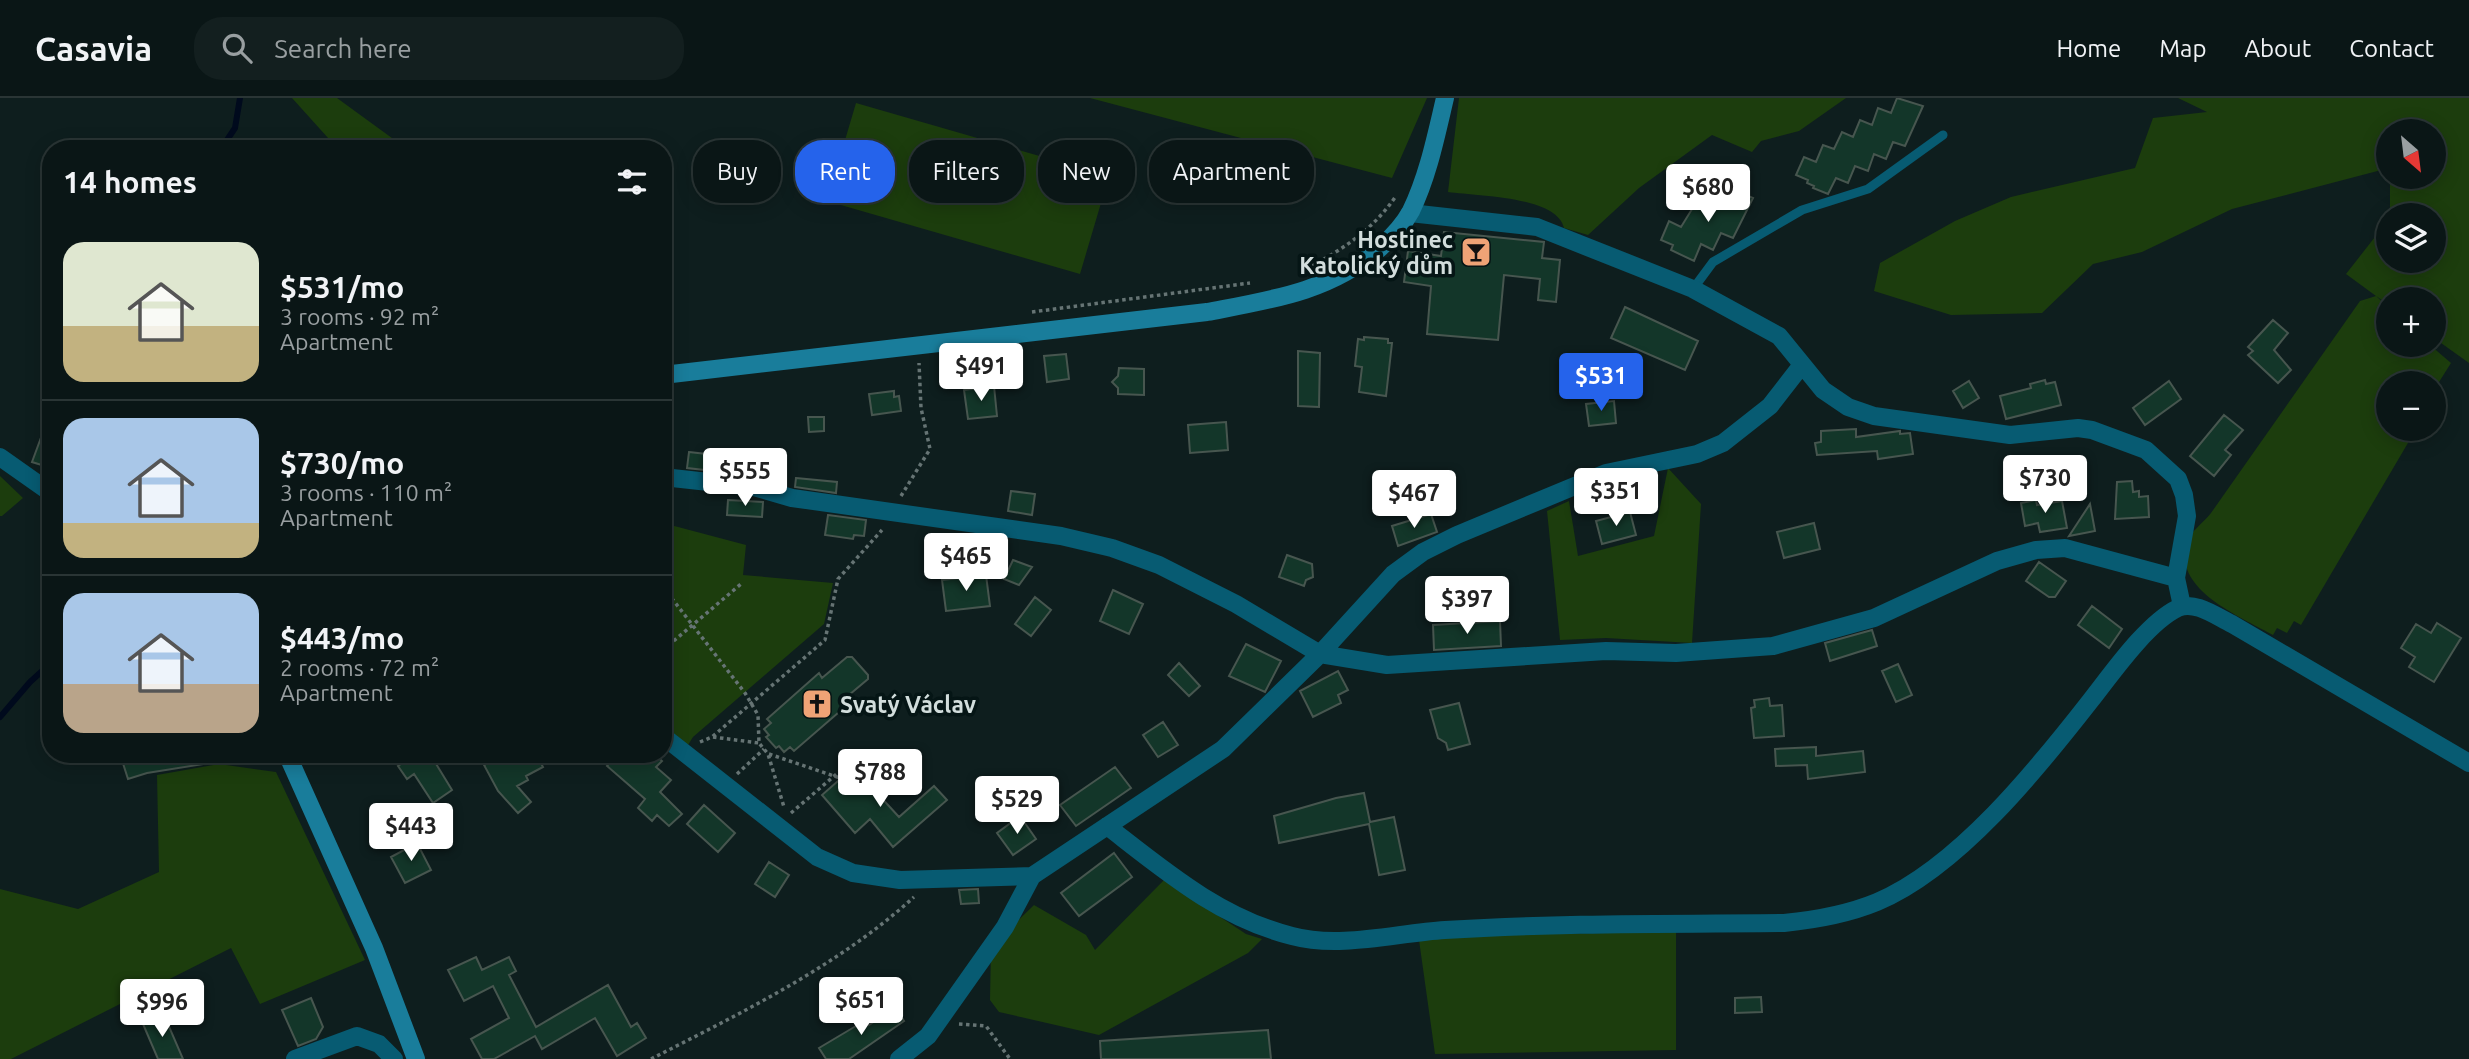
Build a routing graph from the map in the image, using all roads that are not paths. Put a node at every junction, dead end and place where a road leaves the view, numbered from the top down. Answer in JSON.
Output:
{"nodes":[{"id":1,"x":1445,"y":98,"type":"edge"},
{"id":2,"x":1943,"y":135,"type":"dead end"},
{"id":3,"x":1410,"y":213,"type":"junction"},
{"id":4,"x":1693,"y":289,"type":"junction"},
{"id":5,"x":1801,"y":366,"type":"junction"},
{"id":6,"x":672,"y":374,"type":"edge"},
{"id":7,"x":0,"y":457,"type":"edge"},
{"id":8,"x":672,"y":478,"type":"edge"},
{"id":9,"x":42,"y":487,"type":"edge"},
{"id":10,"x":2176,"y":578,"type":"junction"},
{"id":11,"x":2182,"y":606,"type":"junction"},
{"id":12,"x":1320,"y":654,"type":"junction"},
{"id":13,"x":672,"y":744,"type":"edge"},
{"id":14,"x":291,"y":763,"type":"edge"},
{"id":15,"x":2469,"y":763,"type":"edge"},
{"id":16,"x":1107,"y":826,"type":"junction"},
{"id":17,"x":1032,"y":876,"type":"junction"},
{"id":18,"x":295,"y":1059,"type":"edge"},
{"id":19,"x":394,"y":1059,"type":"edge"},
{"id":20,"x":416,"y":1059,"type":"edge"},
{"id":21,"x":899,"y":1059,"type":"edge"}],
"edges":[{"from":1,"to":3,"type":"street"},
{"from":2,"to":4,"type":"lane"},
{"from":3,"to":4,"type":"street"},
{"from":3,"to":6,"type":"street"},
{"from":4,"to":5,"type":"street"},
{"from":5,"to":10,"type":"street"},
{"from":5,"to":12,"type":"street"},
{"from":7,"to":9,"type":"street"},
{"from":8,"to":12,"type":"street"},
{"from":10,"to":11,"type":"street"},
{"from":10,"to":12,"type":"street"},
{"from":11,"to":15,"type":"street"},
{"from":11,"to":16,"type":"street"},
{"from":12,"to":16,"type":"street"},
{"from":13,"to":17,"type":"street"},
{"from":14,"to":20,"type":"street"},
{"from":16,"to":17,"type":"street"},
{"from":17,"to":21,"type":"street"},
{"from":18,"to":19,"type":"street"}]}
